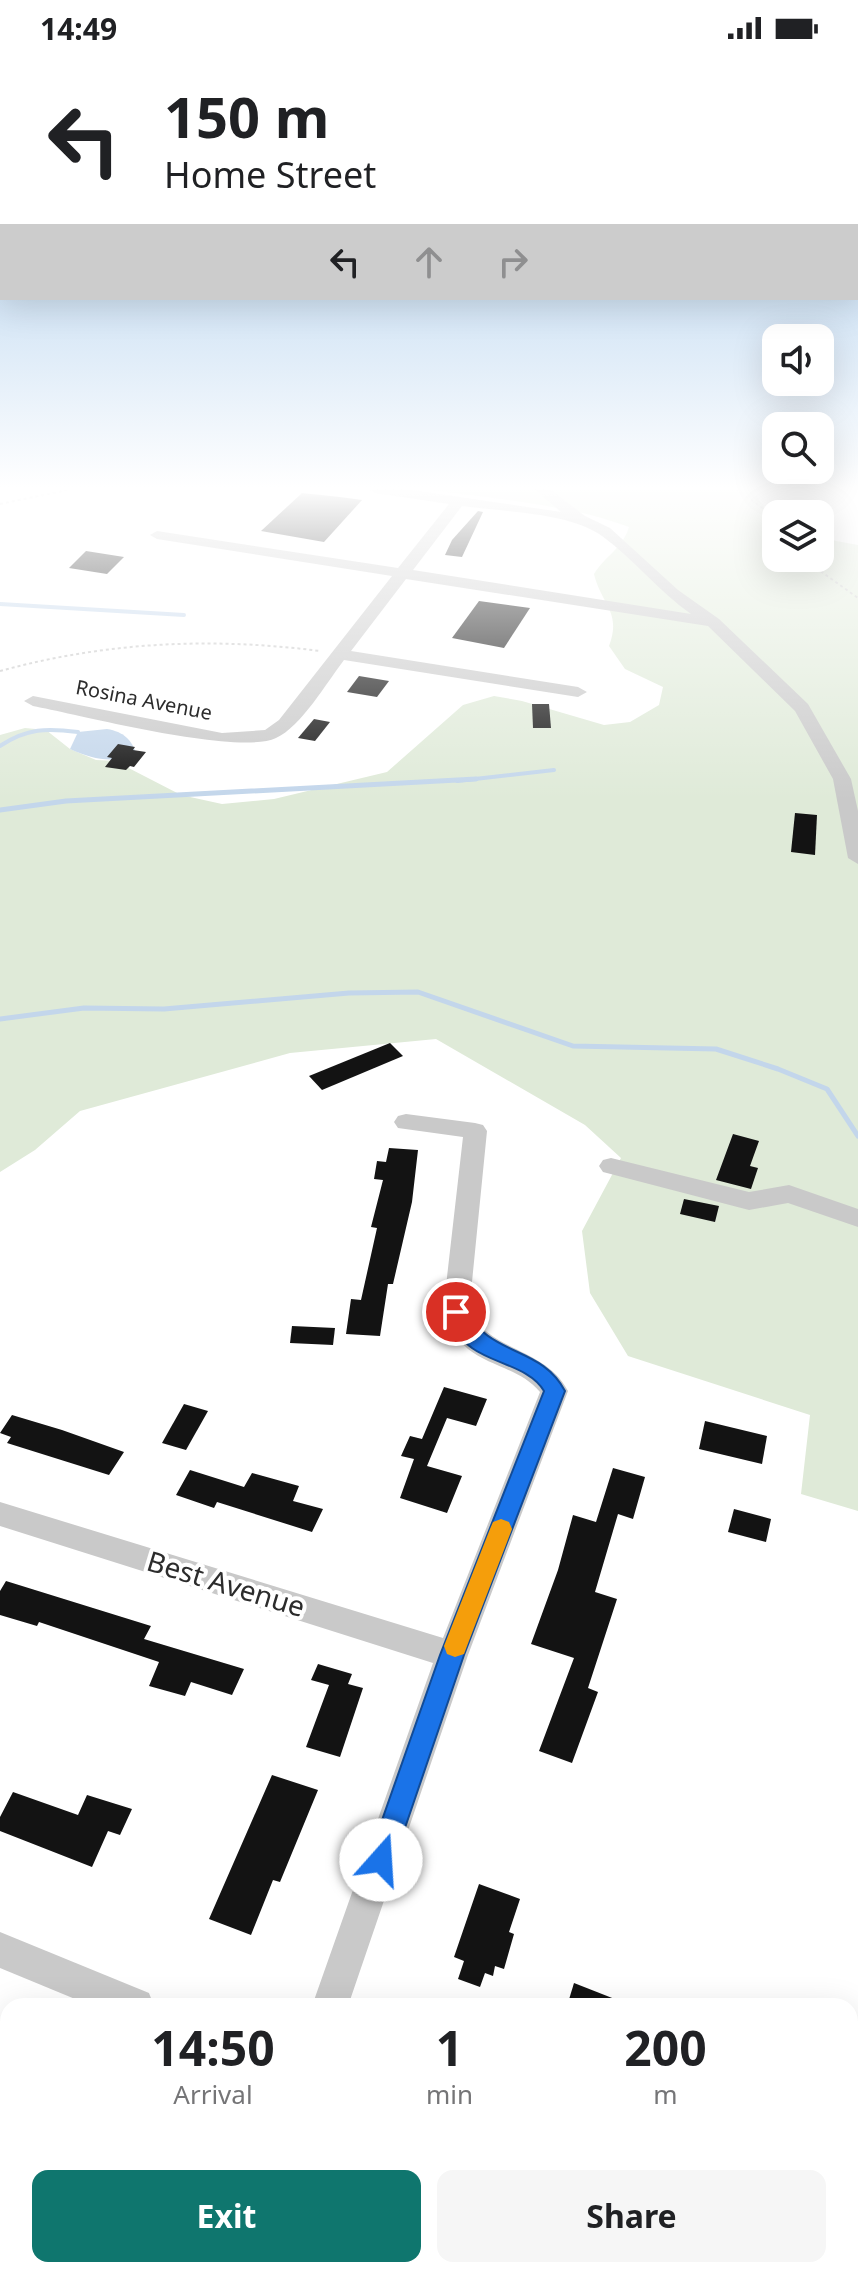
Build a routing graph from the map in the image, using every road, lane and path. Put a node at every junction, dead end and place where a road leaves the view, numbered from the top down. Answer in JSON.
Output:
{"nodes":[{"id":1,"x":388,"y":593,"type":"edge"},
{"id":2,"x":523,"y":593,"type":"edge"},
{"id":3,"x":672,"y":593,"type":"edge"},
{"id":4,"x":713,"y":622,"type":"junction"},
{"id":5,"x":340,"y":654,"type":"junction"},
{"id":6,"x":0,"y":671,"type":"edge"},
{"id":7,"x":578,"y":692,"type":"dead end"},
{"id":8,"x":33,"y":701,"type":"dead end"},
{"id":9,"x":858,"y":858,"type":"edge"},
{"id":10,"x":406,"y":1122,"type":"dead end"},
{"id":11,"x":611,"y":1166,"type":"dead end"},
{"id":12,"x":858,"y":1218,"type":"edge"},
{"id":13,"x":0,"y":1514,"type":"edge"},
{"id":14,"x":452,"y":1655,"type":"junction"},
{"id":15,"x":0,"y":1950,"type":"edge"},
{"id":16,"x":115,"y":1998,"type":"edge"},
{"id":17,"x":333,"y":1998,"type":"edge"}],
"edges":[{"from":1,"to":5,"type":"street"},
{"from":2,"to":4,"type":"street"},
{"from":3,"to":4,"type":"street"},
{"from":4,"to":9,"type":"street"},
{"from":5,"to":6,"type":"path"},
{"from":5,"to":7,"type":"street"},
{"from":5,"to":8,"type":"street","name":"Rosina Avenue"},
{"from":10,"to":14,"type":"street"},
{"from":11,"to":12,"type":"street"},
{"from":13,"to":14,"type":"street","name":"Best Avenue"},
{"from":14,"to":17,"type":"street"},
{"from":15,"to":16,"type":"street"}]}
